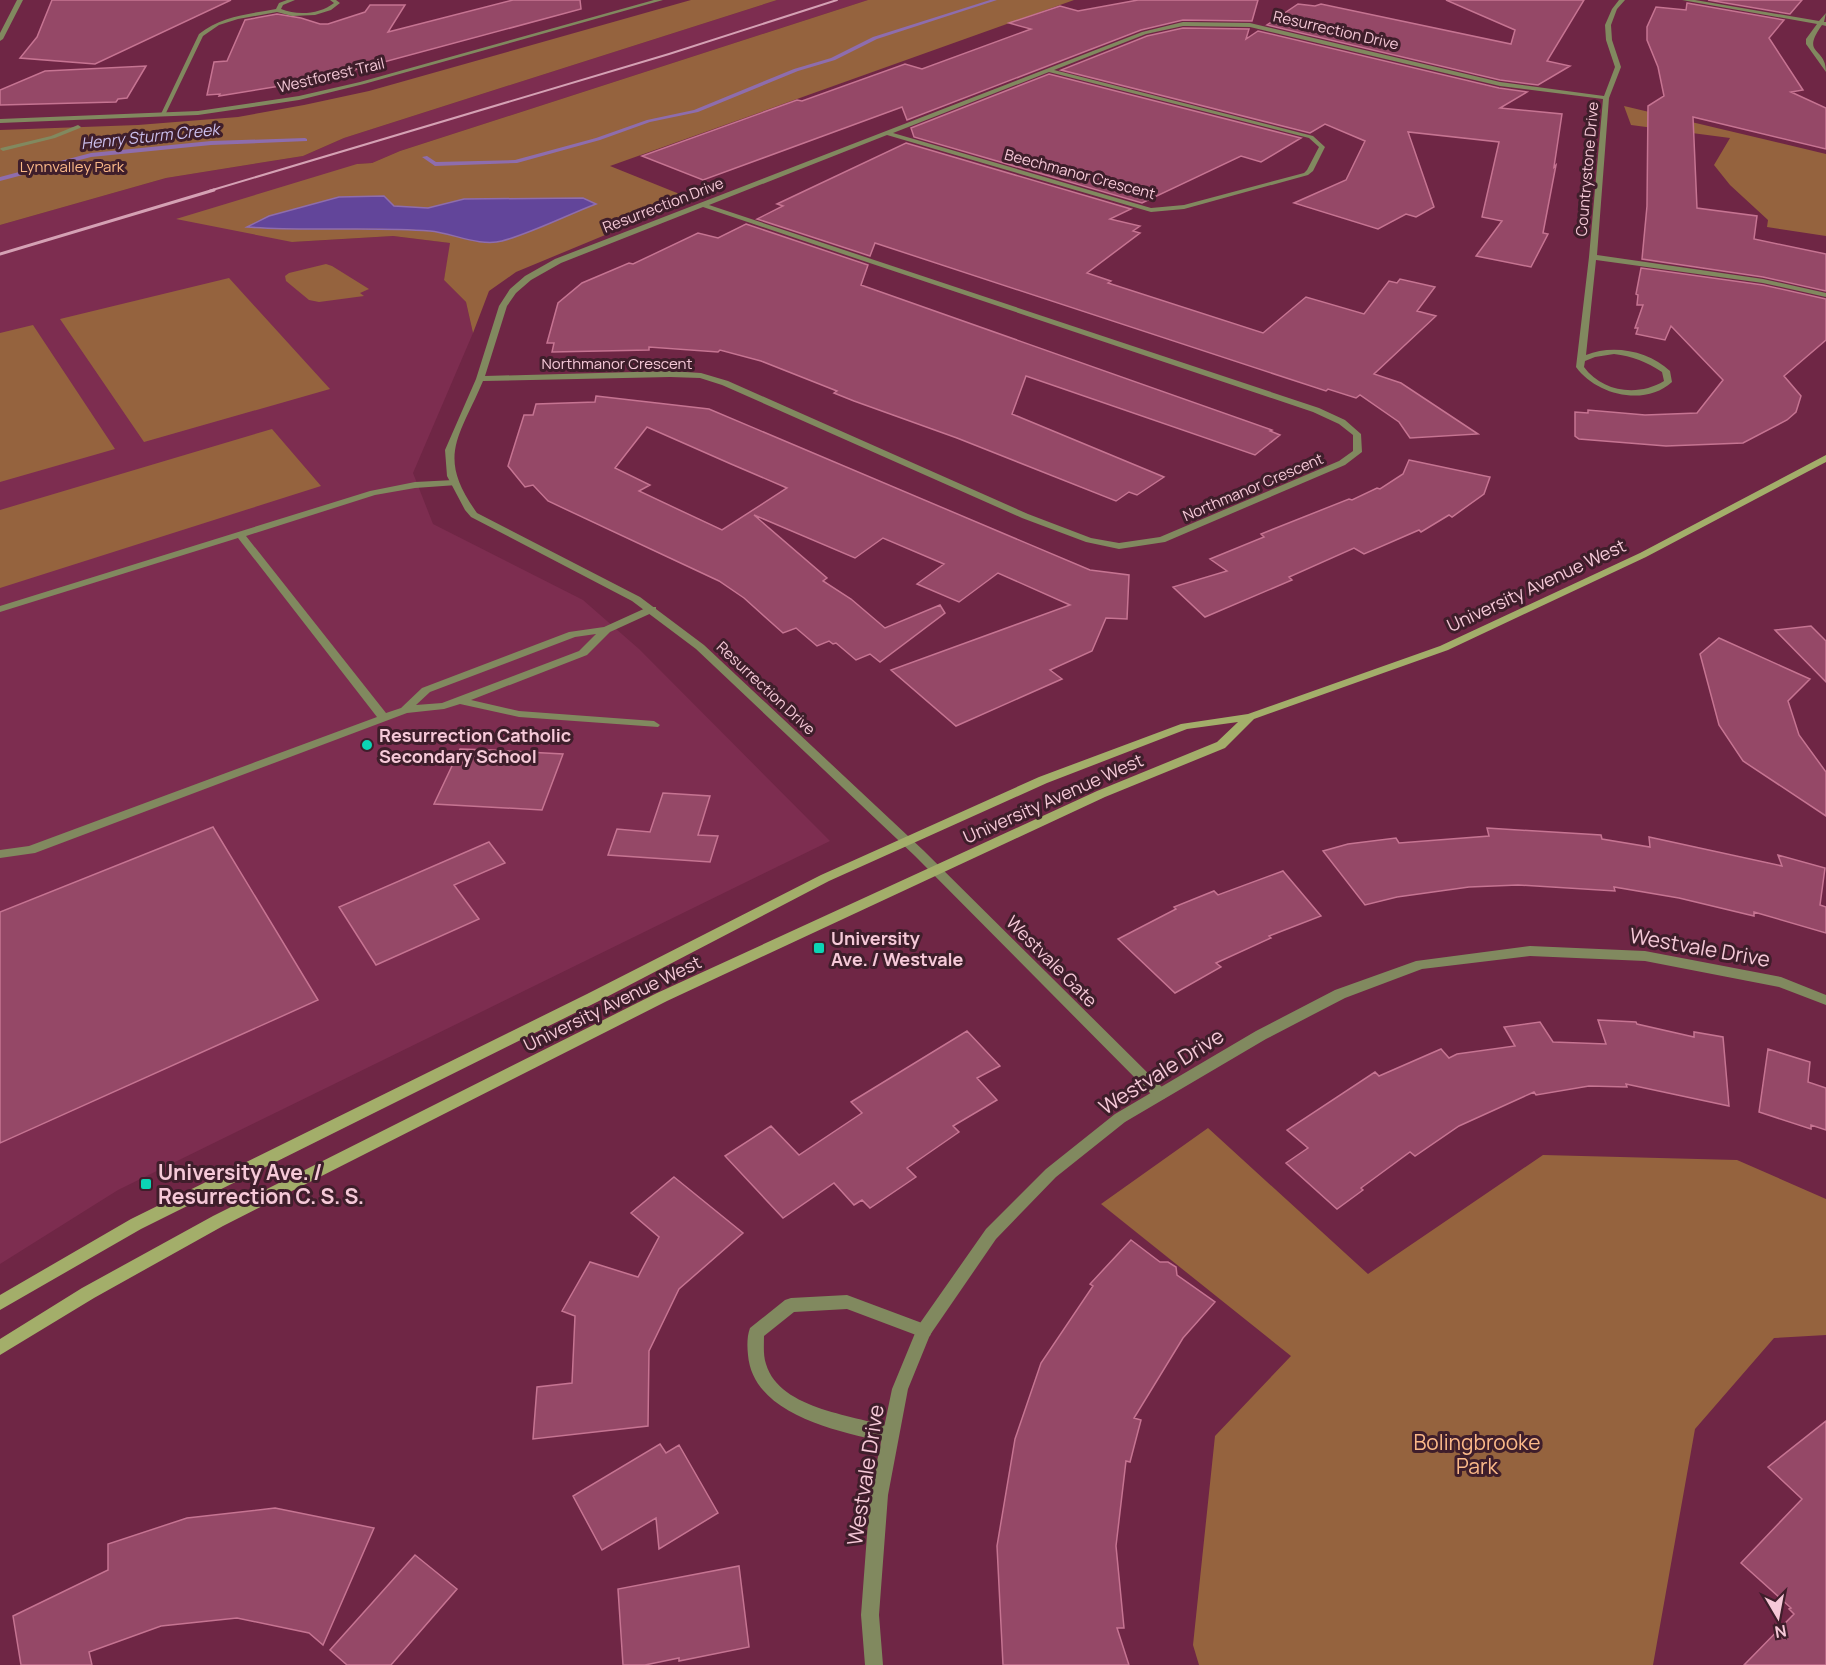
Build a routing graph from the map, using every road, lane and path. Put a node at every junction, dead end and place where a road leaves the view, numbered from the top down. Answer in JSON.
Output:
{"nodes":[{"id":1,"x":20,"y":0,"type":"edge"},
{"id":2,"x":291,"y":0,"type":"edge"},
{"id":3,"x":333,"y":0,"type":"edge"},
{"id":4,"x":660,"y":0,"type":"edge"},
{"id":5,"x":1622,"y":0,"type":"edge"},
{"id":6,"x":1685,"y":0,"type":"edge"},
{"id":7,"x":278,"y":10,"type":"junction"},
{"id":8,"x":1826,"y":15,"type":"edge"},
{"id":9,"x":1823,"y":24,"type":"edge"},
{"id":10,"x":0,"y":39,"type":"edge"},
{"id":11,"x":1047,"y":70,"type":"junction"},
{"id":12,"x":1826,"y":70,"type":"edge"},
{"id":13,"x":1606,"y":98,"type":"junction"},
{"id":14,"x":162,"y":115,"type":"junction"},
{"id":15,"x":0,"y":121,"type":"edge"},
{"id":16,"x":78,"y":127,"type":"dead end"},
{"id":17,"x":887,"y":133,"type":"junction"},
{"id":18,"x":3,"y":149,"type":"dead end"},
{"id":19,"x":704,"y":205,"type":"junction"},
{"id":20,"x":1593,"y":257,"type":"junction"},
{"id":21,"x":1826,"y":295,"type":"edge"},
{"id":22,"x":1582,"y":359,"type":"junction"},
{"id":23,"x":480,"y":379,"type":"junction"},
{"id":24,"x":1826,"y":458,"type":"edge"},
{"id":25,"x":454,"y":483,"type":"junction"},
{"id":26,"x":240,"y":534,"type":"junction"},
{"id":27,"x":0,"y":609,"type":"edge"},
{"id":28,"x":652,"y":609,"type":"junction"},
{"id":29,"x":606,"y":630,"type":"junction"},
{"id":30,"x":457,"y":700,"type":"junction"},
{"id":31,"x":405,"y":710,"type":"junction"},
{"id":32,"x":383,"y":717,"type":"junction"},
{"id":33,"x":1250,"y":717,"type":"junction"},
{"id":34,"x":654,"y":725,"type":"dead end"},
{"id":35,"x":907,"y":842,"type":"junction"},
{"id":36,"x":919,"y":853,"type":"joint"},
{"id":37,"x":0,"y":854,"type":"edge"},
{"id":38,"x":936,"y":871,"type":"junction"},
{"id":39,"x":1826,"y":1000,"type":"edge"},
{"id":40,"x":1160,"y":1094,"type":"junction"},
{"id":41,"x":0,"y":1303,"type":"edge"},
{"id":42,"x":924,"y":1331,"type":"junction"},
{"id":43,"x":0,"y":1348,"type":"edge"},
{"id":44,"x":889,"y":1435,"type":"junction"},
{"id":45,"x":874,"y":1665,"type":"edge"}],
"edges":[{"from":1,"to":10,"type":"street"},
{"from":2,"to":7,"type":"street"},
{"from":3,"to":7,"type":"street"},
{"from":4,"to":14,"type":"street","name":"Westforest Trail"},
{"from":5,"to":13,"type":"street","name":"Countrystone Drive"},
{"from":6,"to":9,"type":"street"},
{"from":7,"to":14,"type":"street"},
{"from":8,"to":9,"type":"street"},
{"from":9,"to":12,"type":"street"},
{"from":11,"to":13,"type":"street","name":"Resurrection Drive"},
{"from":11,"to":17,"type":"street","name":"Resurrection Drive"},
{"from":11,"to":17,"type":"street","name":"Beechmanor Crescent"},
{"from":13,"to":20,"type":"street","name":"Countrystone Drive"},
{"from":14,"to":15,"type":"street","name":"Westforest Trail"},
{"from":16,"to":18,"type":"street"},
{"from":17,"to":19,"type":"street","name":"Resurrection Drive"},
{"from":19,"to":23,"type":"street","name":"Resurrection Drive"},
{"from":19,"to":23,"type":"street","name":"Northmanor Crescent"},
{"from":20,"to":21,"type":"street","name":"Countrystone Drive"},
{"from":20,"to":22,"type":"street"},
{"from":22,"to":22,"type":"street"},
{"from":23,"to":25,"type":"street","name":"Resurrection Drive"},
{"from":24,"to":33,"type":"main road","name":"University Avenue West"},
{"from":25,"to":26,"type":"street"},
{"from":25,"to":28,"type":"street","name":"Resurrection Drive"},
{"from":26,"to":27,"type":"street"},
{"from":26,"to":32,"type":"street"},
{"from":28,"to":29,"type":"street"},
{"from":28,"to":35,"type":"street","name":"Resurrection Drive"},
{"from":29,"to":30,"type":"street"},
{"from":29,"to":31,"type":"street"},
{"from":30,"to":31,"type":"street"},
{"from":30,"to":34,"type":"street"},
{"from":31,"to":32,"type":"street"},
{"from":32,"to":37,"type":"street"},
{"from":33,"to":35,"type":"main road","name":"University Avenue West"},
{"from":33,"to":38,"type":"main road","name":"University Avenue West"},
{"from":35,"to":36,"type":"street","name":"Resurrection Drive"},
{"from":35,"to":41,"type":"main road","name":"University Avenue West"},
{"from":36,"to":38,"type":"street","name":"Westvale Gate"},
{"from":38,"to":40,"type":"street","name":"Westvale Gate"},
{"from":38,"to":43,"type":"main road","name":"University Avenue West"},
{"from":39,"to":40,"type":"street","name":"Westvale Drive"},
{"from":40,"to":42,"type":"street","name":"Westvale Drive"},
{"from":42,"to":44,"type":"street","name":"Westvale Drive"},
{"from":42,"to":44,"type":"street"},
{"from":44,"to":45,"type":"street","name":"Westvale Drive"}]}
